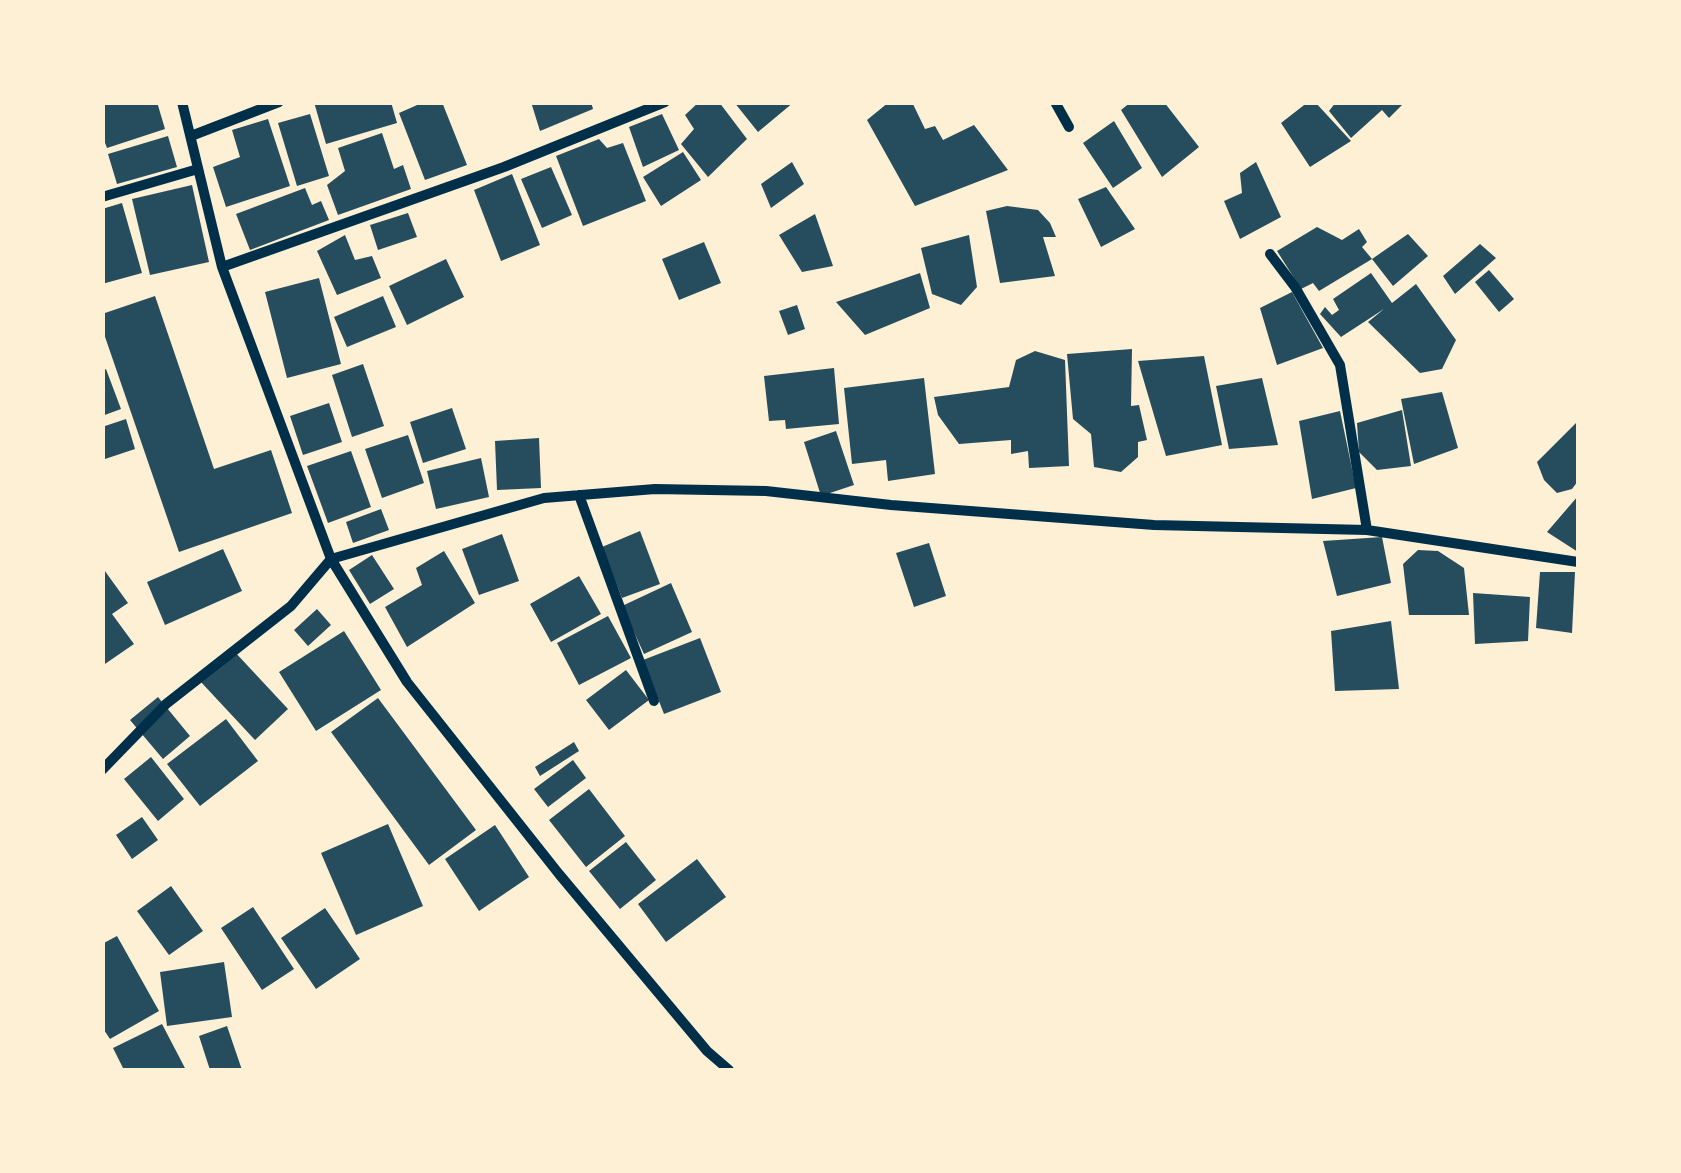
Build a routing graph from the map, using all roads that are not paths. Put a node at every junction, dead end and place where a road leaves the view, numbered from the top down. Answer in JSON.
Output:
{"nodes":[{"id":1,"x":182,"y":102,"type":"edge"},
{"id":2,"x":279,"y":102,"type":"edge"},
{"id":3,"x":665,"y":102,"type":"edge"},
{"id":4,"x":1055,"y":102,"type":"edge"},
{"id":5,"x":1069,"y":128,"type":"dead end"},
{"id":6,"x":191,"y":136,"type":"junction"},
{"id":7,"x":198,"y":168,"type":"junction"},
{"id":8,"x":102,"y":197,"type":"edge"},
{"id":9,"x":1270,"y":254,"type":"dead end"},
{"id":10,"x":222,"y":267,"type":"junction"},
{"id":11,"x":579,"y":495,"type":"junction"},
{"id":12,"x":1367,"y":530,"type":"junction"},
{"id":13,"x":331,"y":559,"type":"junction"},
{"id":14,"x":1578,"y":562,"type":"edge"},
{"id":15,"x":654,"y":701,"type":"dead end"},
{"id":16,"x":102,"y":770,"type":"edge"},
{"id":17,"x":729,"y":1070,"type":"edge"}],
"edges":[{"from":1,"to":6,"type":"street"},
{"from":2,"to":6,"type":"street"},
{"from":3,"to":10,"type":"street"},
{"from":4,"to":5,"type":"street"},
{"from":6,"to":7,"type":"street"},
{"from":7,"to":8,"type":"street"},
{"from":7,"to":10,"type":"street"},
{"from":9,"to":12,"type":"street"},
{"from":10,"to":13,"type":"street"},
{"from":11,"to":12,"type":"street"},
{"from":11,"to":13,"type":"street"},
{"from":11,"to":15,"type":"street"},
{"from":12,"to":14,"type":"street"},
{"from":13,"to":16,"type":"street"},
{"from":13,"to":17,"type":"street"}]}
